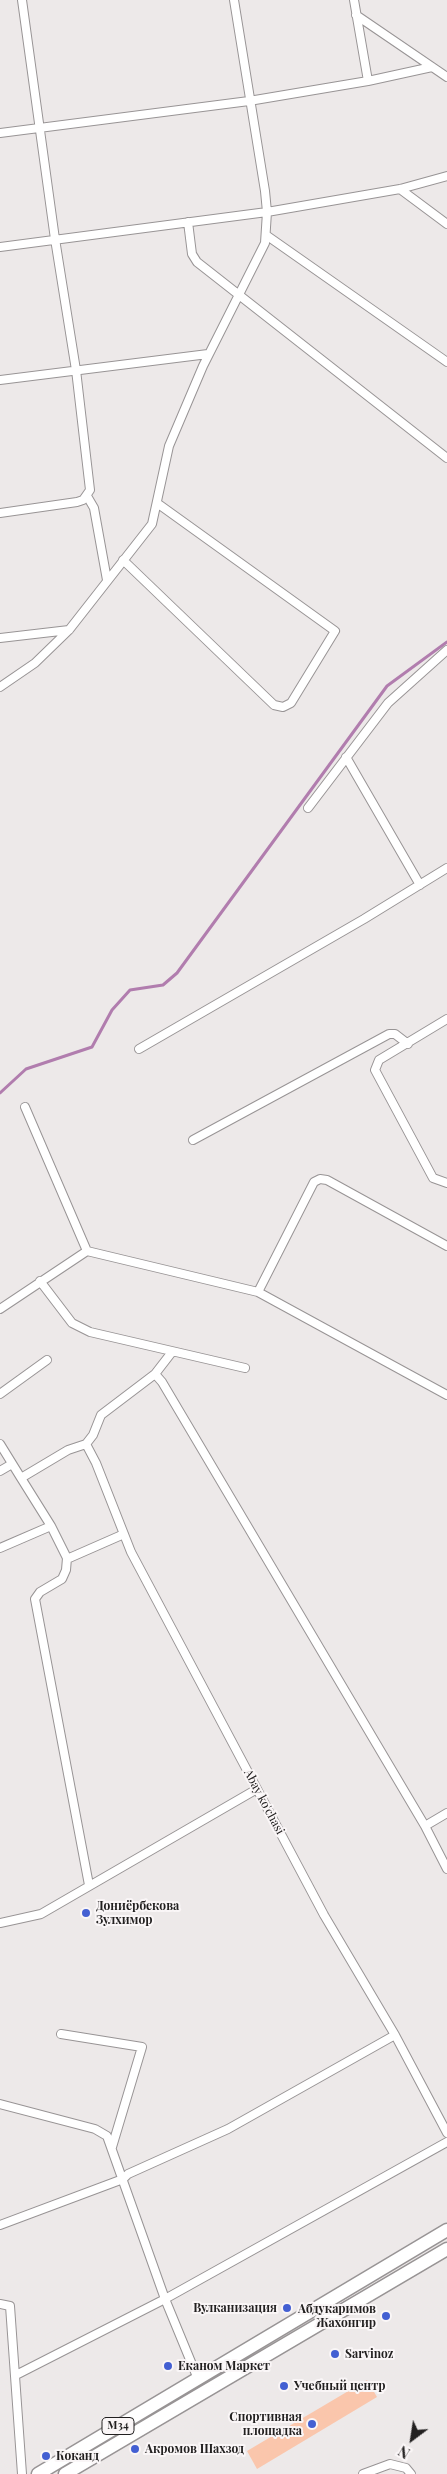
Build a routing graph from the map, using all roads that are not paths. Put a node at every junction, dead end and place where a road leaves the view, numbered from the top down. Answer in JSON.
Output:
{"nodes":[{"id":1,"x":22,"y":0,"type":"edge"},
{"id":2,"x":234,"y":0,"type":"edge"},
{"id":3,"x":354,"y":0,"type":"edge"},
{"id":4,"x":356,"y":15,"type":"junction"},
{"id":5,"x":432,"y":67,"type":"junction"},
{"id":6,"x":447,"y":77,"type":"edge"},
{"id":7,"x":368,"y":81,"type":"junction"},
{"id":8,"x":250,"y":101,"type":"junction"},
{"id":9,"x":39,"y":128,"type":"junction"},
{"id":10,"x":0,"y":133,"type":"edge"},
{"id":11,"x":447,"y":176,"type":"edge"},
{"id":12,"x":400,"y":189,"type":"junction"},
{"id":13,"x":267,"y":212,"type":"junction"},
{"id":14,"x":188,"y":222,"type":"junction"},
{"id":15,"x":447,"y":224,"type":"edge"},
{"id":16,"x":266,"y":235,"type":"junction"},
{"id":17,"x":55,"y":239,"type":"junction"},
{"id":18,"x":0,"y":247,"type":"edge"},
{"id":19,"x":238,"y":295,"type":"junction"},
{"id":20,"x":208,"y":354,"type":"junction"},
{"id":21,"x":447,"y":362,"type":"edge"},
{"id":22,"x":76,"y":370,"type":"junction"},
{"id":23,"x":0,"y":380,"type":"edge"},
{"id":24,"x":447,"y":458,"type":"edge"},
{"id":25,"x":87,"y":496,"type":"junction"},
{"id":26,"x":157,"y":503,"type":"junction"},
{"id":27,"x":0,"y":512,"type":"edge"},
{"id":28,"x":123,"y":560,"type":"junction"},
{"id":29,"x":107,"y":580,"type":"junction"},
{"id":30,"x":69,"y":630,"type":"junction"},
{"id":31,"x":0,"y":638,"type":"edge"},
{"id":32,"x":447,"y":650,"type":"edge"},
{"id":33,"x":0,"y":687,"type":"edge"},
{"id":34,"x":346,"y":757,"type":"junction"},
{"id":35,"x":308,"y":808,"type":"dead end"},
{"id":36,"x":447,"y":868,"type":"edge"},
{"id":37,"x":420,"y":885,"type":"junction"},
{"id":38,"x":447,"y":1019,"type":"edge"},
{"id":39,"x":408,"y":1044,"type":"junction"},
{"id":40,"x":139,"y":1049,"type":"dead end"},
{"id":41,"x":25,"y":1107,"type":"dead end"},
{"id":42,"x":192,"y":1140,"type":"dead end"},
{"id":43,"x":447,"y":1183,"type":"edge"},
{"id":44,"x":447,"y":1246,"type":"edge"},
{"id":45,"x":87,"y":1251,"type":"junction"},
{"id":46,"x":40,"y":1281,"type":"junction"},
{"id":47,"x":258,"y":1292,"type":"junction"},
{"id":48,"x":0,"y":1309,"type":"edge"},
{"id":49,"x":172,"y":1352,"type":"junction"},
{"id":50,"x":47,"y":1360,"type":"dead end"},
{"id":51,"x":245,"y":1368,"type":"dead end"},
{"id":52,"x":155,"y":1374,"type":"junction"},
{"id":53,"x":0,"y":1394,"type":"edge"},
{"id":54,"x":447,"y":1395,"type":"edge"},
{"id":55,"x":0,"y":1444,"type":"edge"},
{"id":56,"x":86,"y":1444,"type":"junction"},
{"id":57,"x":12,"y":1464,"type":"junction"},
{"id":58,"x":0,"y":1471,"type":"edge"},
{"id":59,"x":21,"y":1478,"type":"junction"},
{"id":60,"x":51,"y":1526,"type":"junction"},
{"id":61,"x":124,"y":1534,"type":"junction"},
{"id":62,"x":0,"y":1548,"type":"edge"},
{"id":63,"x":67,"y":1559,"type":"junction"},
{"id":64,"x":257,"y":1789,"type":"junction"},
{"id":65,"x":447,"y":1813,"type":"edge"},
{"id":66,"x":425,"y":1826,"type":"junction"},
{"id":67,"x":447,"y":1868,"type":"edge"},
{"id":68,"x":88,"y":1885,"type":"junction"},
{"id":69,"x":0,"y":1923,"type":"edge"},
{"id":70,"x":60,"y":2034,"type":"dead end"},
{"id":71,"x":395,"y":2035,"type":"junction"},
{"id":72,"x":0,"y":2104,"type":"edge"},
{"id":73,"x":447,"y":2133,"type":"edge"},
{"id":74,"x":447,"y":2142,"type":"edge"},
{"id":75,"x":112,"y":2147,"type":"junction"},
{"id":76,"x":123,"y":2179,"type":"junction"},
{"id":77,"x":0,"y":2226,"type":"edge"},
{"id":78,"x":447,"y":2230,"type":"edge"},
{"id":79,"x":447,"y":2249,"type":"edge"},
{"id":80,"x":165,"y":2299,"type":"junction"},
{"id":81,"x":0,"y":2304,"type":"edge"},
{"id":82,"x":16,"y":2375,"type":"junction"},
{"id":83,"x":198,"y":2379,"type":"junction"},
{"id":84,"x":160,"y":2401,"type":"junction"},
{"id":85,"x":166,"y":2413,"type":"junction"},
{"id":86,"x":22,"y":2474,"type":"edge"},
{"id":87,"x":38,"y":2474,"type":"edge"},
{"id":88,"x":66,"y":2474,"type":"edge"},
{"id":89,"x":363,"y":2474,"type":"edge"},
{"id":90,"x":411,"y":2474,"type":"edge"}],
"edges":[{"from":1,"to":9,"type":"street"},
{"from":2,"to":8,"type":"street"},
{"from":3,"to":4,"type":"street"},
{"from":4,"to":5,"type":"street"},
{"from":4,"to":7,"type":"street"},
{"from":5,"to":6,"type":"street"},
{"from":5,"to":7,"type":"street"},
{"from":7,"to":8,"type":"street"},
{"from":8,"to":9,"type":"street"},
{"from":8,"to":13,"type":"street"},
{"from":9,"to":10,"type":"street"},
{"from":9,"to":17,"type":"street"},
{"from":11,"to":12,"type":"street"},
{"from":12,"to":13,"type":"street"},
{"from":12,"to":15,"type":"street"},
{"from":13,"to":14,"type":"street"},
{"from":13,"to":16,"type":"street"},
{"from":14,"to":17,"type":"street"},
{"from":14,"to":19,"type":"street"},
{"from":16,"to":19,"type":"street"},
{"from":16,"to":21,"type":"street"},
{"from":17,"to":18,"type":"street"},
{"from":17,"to":22,"type":"street"},
{"from":19,"to":20,"type":"street"},
{"from":19,"to":24,"type":"street"},
{"from":20,"to":22,"type":"street"},
{"from":20,"to":26,"type":"street"},
{"from":22,"to":23,"type":"street"},
{"from":22,"to":25,"type":"street"},
{"from":25,"to":27,"type":"street"},
{"from":25,"to":29,"type":"street"},
{"from":26,"to":28,"type":"street"},
{"from":26,"to":28,"type":"street"},
{"from":28,"to":29,"type":"street"},
{"from":29,"to":30,"type":"street"},
{"from":30,"to":31,"type":"street"},
{"from":30,"to":33,"type":"street"},
{"from":32,"to":34,"type":"street"},
{"from":34,"to":35,"type":"street"},
{"from":34,"to":37,"type":"street"},
{"from":36,"to":37,"type":"street"},
{"from":37,"to":40,"type":"street"},
{"from":38,"to":39,"type":"street"},
{"from":39,"to":42,"type":"street"},
{"from":39,"to":43,"type":"street"},
{"from":41,"to":45,"type":"street"},
{"from":44,"to":47,"type":"street"},
{"from":45,"to":46,"type":"street"},
{"from":45,"to":47,"type":"street"},
{"from":46,"to":48,"type":"street"},
{"from":46,"to":49,"type":"street"},
{"from":47,"to":54,"type":"street"},
{"from":49,"to":51,"type":"street"},
{"from":49,"to":52,"type":"street"},
{"from":50,"to":53,"type":"street"},
{"from":52,"to":56,"type":"street"},
{"from":52,"to":66,"type":"street"},
{"from":55,"to":57,"type":"street"},
{"from":56,"to":59,"type":"street"},
{"from":56,"to":61,"type":"street","name":"Abay ko'chasi"},
{"from":57,"to":58,"type":"street"},
{"from":57,"to":59,"type":"street"},
{"from":59,"to":60,"type":"street"},
{"from":60,"to":62,"type":"street"},
{"from":60,"to":63,"type":"street"},
{"from":61,"to":63,"type":"street"},
{"from":61,"to":64,"type":"street","name":"Abay ko'chasi"},
{"from":63,"to":68,"type":"street"},
{"from":64,"to":68,"type":"street"},
{"from":64,"to":71,"type":"street","name":"Abay ko'chasi"},
{"from":65,"to":66,"type":"street"},
{"from":66,"to":67,"type":"street"},
{"from":68,"to":69,"type":"street"},
{"from":70,"to":75,"type":"street"},
{"from":71,"to":73,"type":"street","name":"Abay ko'chasi"},
{"from":71,"to":76,"type":"street"},
{"from":72,"to":75,"type":"street"},
{"from":74,"to":80,"type":"street"},
{"from":75,"to":76,"type":"street"},
{"from":76,"to":77,"type":"street"},
{"from":76,"to":80,"type":"street"},
{"from":78,"to":83,"type":"main road","number":"M34"},
{"from":79,"to":85,"type":"main road","number":"M34"},
{"from":80,"to":82,"type":"street"},
{"from":80,"to":83,"type":"street"},
{"from":81,"to":82,"type":"street"},
{"from":82,"to":86,"type":"street"},
{"from":83,"to":84,"type":"main road","number":"M34"},
{"from":84,"to":85,"type":"main road"},
{"from":84,"to":87,"type":"main road","number":"M34"},
{"from":85,"to":88,"type":"main road","number":"M34"},
{"from":89,"to":90,"type":"street"}]}
